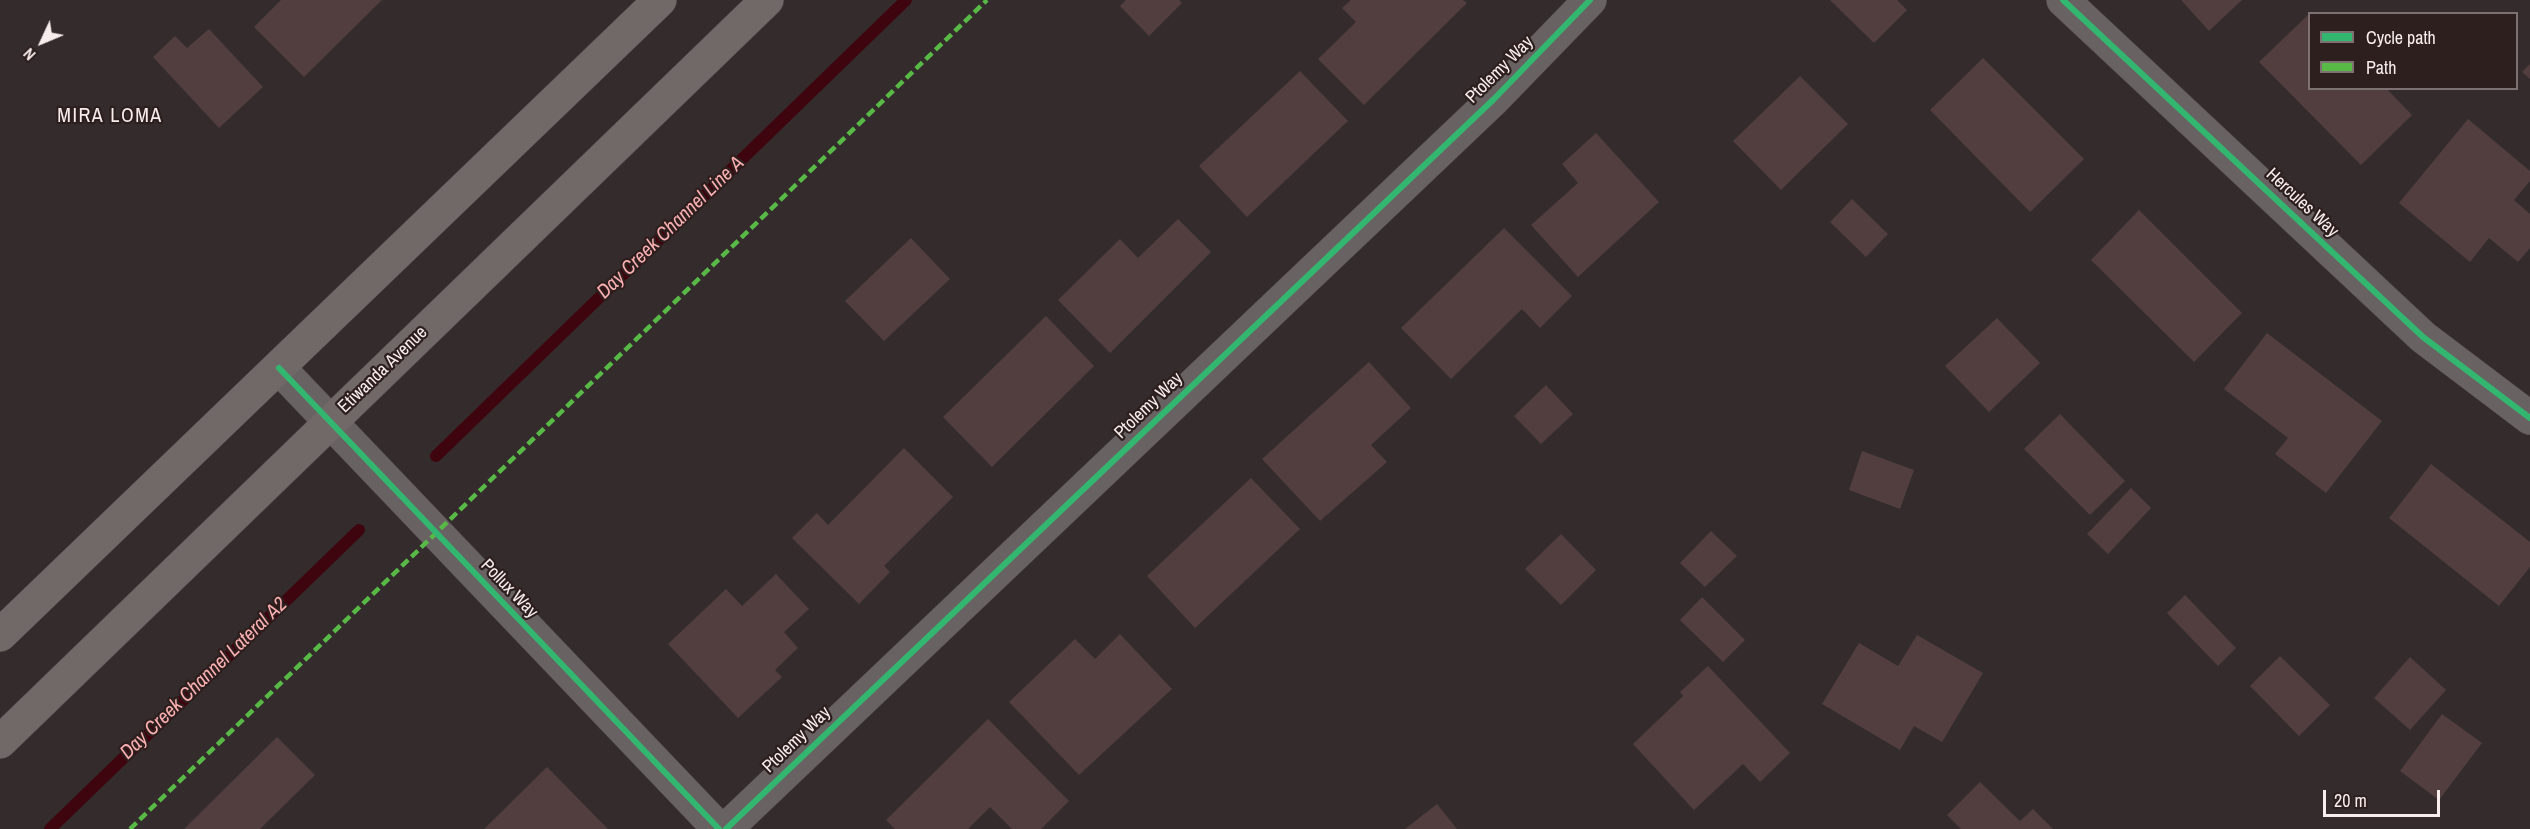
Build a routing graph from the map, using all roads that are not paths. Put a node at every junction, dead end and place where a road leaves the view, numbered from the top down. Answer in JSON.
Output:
{"nodes":[{"id":1,"x":660,"y":0,"type":"edge"},
{"id":2,"x":767,"y":0,"type":"edge"},
{"id":3,"x":1590,"y":0,"type":"edge"},
{"id":4,"x":2063,"y":0,"type":"edge"},
{"id":5,"x":279,"y":368,"type":"junction"},
{"id":6,"x":2530,"y":418,"type":"edge"},
{"id":7,"x":329,"y":421,"type":"junction"},
{"id":8,"x":0,"y":635,"type":"edge"},
{"id":9,"x":0,"y":742,"type":"edge"},
{"id":10,"x":719,"y":829,"type":"edge"},
{"id":11,"x":726,"y":829,"type":"edge"}],
"edges":[{"from":1,"to":5,"type":"main road"},
{"from":2,"to":7,"type":"main road","name":"Etiwanda Avenue"},
{"from":3,"to":11,"type":"street","name":"Ptolemy Way"},
{"from":4,"to":6,"type":"street","name":"Hercules Way"},
{"from":5,"to":7,"type":"street","name":"Pollux Way"},
{"from":5,"to":8,"type":"main road"},
{"from":7,"to":9,"type":"main road","name":"Etiwanda Avenue"},
{"from":7,"to":10,"type":"street","name":"Pollux Way"}]}
